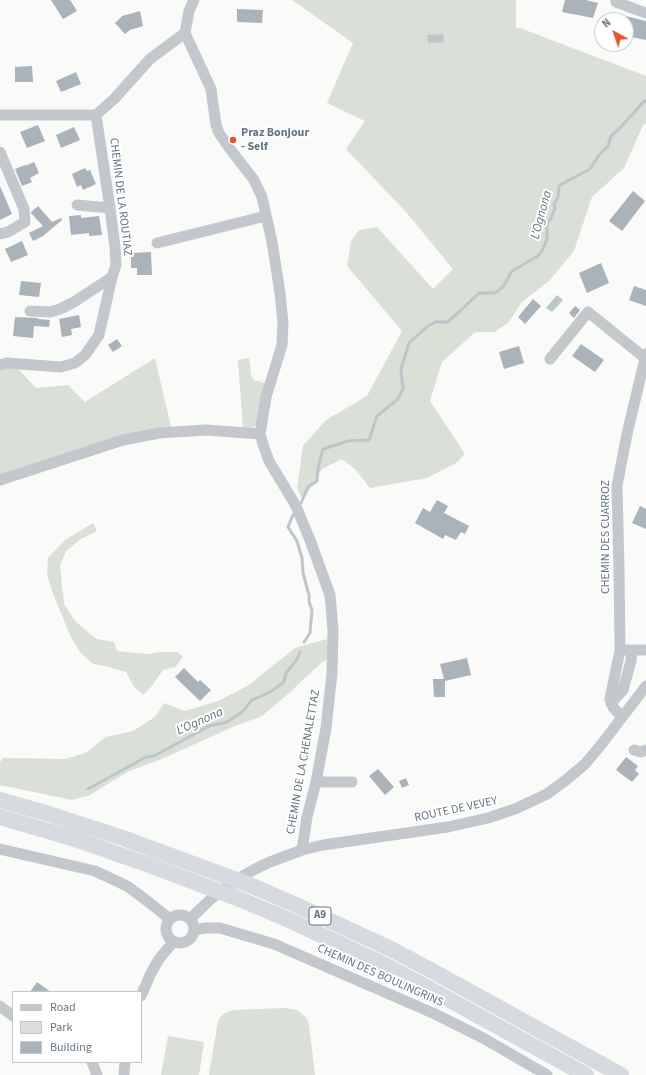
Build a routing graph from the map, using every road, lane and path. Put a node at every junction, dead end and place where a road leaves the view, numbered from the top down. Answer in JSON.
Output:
{"nodes":[{"id":1,"x":194,"y":0,"type":"edge"},
{"id":2,"x":616,"y":0,"type":"edge"},
{"id":3,"x":646,"y":12,"type":"edge"},
{"id":4,"x":185,"y":33,"type":"junction"},
{"id":5,"x":0,"y":115,"type":"edge"},
{"id":6,"x":96,"y":115,"type":"junction"},
{"id":7,"x":0,"y":152,"type":"edge"},
{"id":8,"x":77,"y":205,"type":"dead end"},
{"id":9,"x":110,"y":208,"type":"junction"},
{"id":10,"x":266,"y":216,"type":"junction"},
{"id":11,"x":0,"y":234,"type":"edge"},
{"id":12,"x":157,"y":243,"type":"dead end"},
{"id":13,"x":112,"y":277,"type":"junction"},
{"id":14,"x":30,"y":311,"type":"dead end"},
{"id":15,"x":645,"y":356,"type":"edge"},
{"id":16,"x":550,"y":359,"type":"dead end"},
{"id":17,"x":0,"y":365,"type":"edge"},
{"id":18,"x":642,"y":394,"type":"edge"},
{"id":19,"x":260,"y":434,"type":"junction"},
{"id":20,"x":0,"y":480,"type":"edge"},
{"id":21,"x":620,"y":650,"type":"junction"},
{"id":22,"x":632,"y":650,"type":"junction"},
{"id":23,"x":646,"y":650,"type":"edge"},
{"id":24,"x":646,"y":686,"type":"edge"},
{"id":25,"x":611,"y":703,"type":"junction"},
{"id":26,"x":622,"y":717,"type":"junction"},
{"id":27,"x":634,"y":750,"type":"dead end"},
{"id":28,"x":646,"y":750,"type":"edge"},
{"id":29,"x":316,"y":782,"type":"junction"},
{"id":30,"x":352,"y":782,"type":"dead end"},
{"id":31,"x":0,"y":800,"type":"edge"},
{"id":32,"x":0,"y":817,"type":"edge"},
{"id":33,"x":0,"y":849,"type":"edge"},
{"id":34,"x":302,"y":850,"type":"junction"},
{"id":35,"x":170,"y":919,"type":"junction"},
{"id":36,"x":192,"y":924,"type":"junction"},
{"id":37,"x":174,"y":941,"type":"junction"},
{"id":38,"x":142,"y":994,"type":"edge"},
{"id":39,"x":0,"y":1006,"type":"edge"},
{"id":40,"x":12,"y":1015,"type":"edge"},
{"id":41,"x":92,"y":1063,"type":"edge"},
{"id":42,"x":125,"y":1063,"type":"edge"},
{"id":43,"x":97,"y":1075,"type":"edge"},
{"id":44,"x":124,"y":1075,"type":"edge"},
{"id":45,"x":547,"y":1075,"type":"edge"},
{"id":46,"x":586,"y":1075,"type":"edge"},
{"id":47,"x":621,"y":1075,"type":"edge"}],
"edges":[{"from":1,"to":4,"type":"street"},
{"from":2,"to":3,"type":"street"},
{"from":4,"to":6,"type":"street"},
{"from":4,"to":10,"type":"street","name":"CHEMIN DE LA CHENALETTAZ"},
{"from":5,"to":6,"type":"street"},
{"from":6,"to":9,"type":"street","name":"CHEMIN DE LA ROUTIAZ"},
{"from":7,"to":11,"type":"street"},
{"from":8,"to":9,"type":"street"},
{"from":9,"to":13,"type":"street","name":"CHEMIN DE LA ROUTIAZ"},
{"from":10,"to":12,"type":"street"},
{"from":10,"to":19,"type":"street","name":"CHEMIN DE LA CHENALETTAZ"},
{"from":13,"to":14,"type":"street"},
{"from":13,"to":17,"type":"street","name":"CHEMIN DE LA ROUTIAZ"},
{"from":15,"to":16,"type":"street"},
{"from":15,"to":18,"type":"street","name":"CHEMIN DES CUARROZ"},
{"from":18,"to":21,"type":"street","name":"CHEMIN DES CUARROZ"},
{"from":19,"to":20,"type":"street"},
{"from":19,"to":29,"type":"street","name":"CHEMIN DE LA CHENALETTAZ"},
{"from":21,"to":22,"type":"street"},
{"from":21,"to":25,"type":"street","name":"CHEMIN DES CUARROZ"},
{"from":22,"to":23,"type":"street"},
{"from":22,"to":25,"type":"street"},
{"from":24,"to":26,"type":"street","name":"ROUTE DE VEVEY"},
{"from":25,"to":26,"type":"street"},
{"from":26,"to":34,"type":"street","name":"ROUTE DE VEVEY"},
{"from":27,"to":28,"type":"street"},
{"from":29,"to":30,"type":"street"},
{"from":29,"to":34,"type":"street","name":"CHEMIN DE LA CHENALETTAZ"},
{"from":31,"to":47,"type":"highway","number":"A9"},
{"from":32,"to":46,"type":"highway","number":"A9"},
{"from":33,"to":35,"type":"street"},
{"from":34,"to":36,"type":"street","name":"ROUTE DE VEVEY"},
{"from":35,"to":36,"type":"street"},
{"from":35,"to":37,"type":"street"},
{"from":36,"to":37,"type":"street"},
{"from":36,"to":45,"type":"street","name":"CHEMIN DES BOULINGRINS"},
{"from":37,"to":38,"type":"street"},
{"from":39,"to":40,"type":"street"},
{"from":41,"to":43,"type":"street"},
{"from":42,"to":44,"type":"street"}]}
